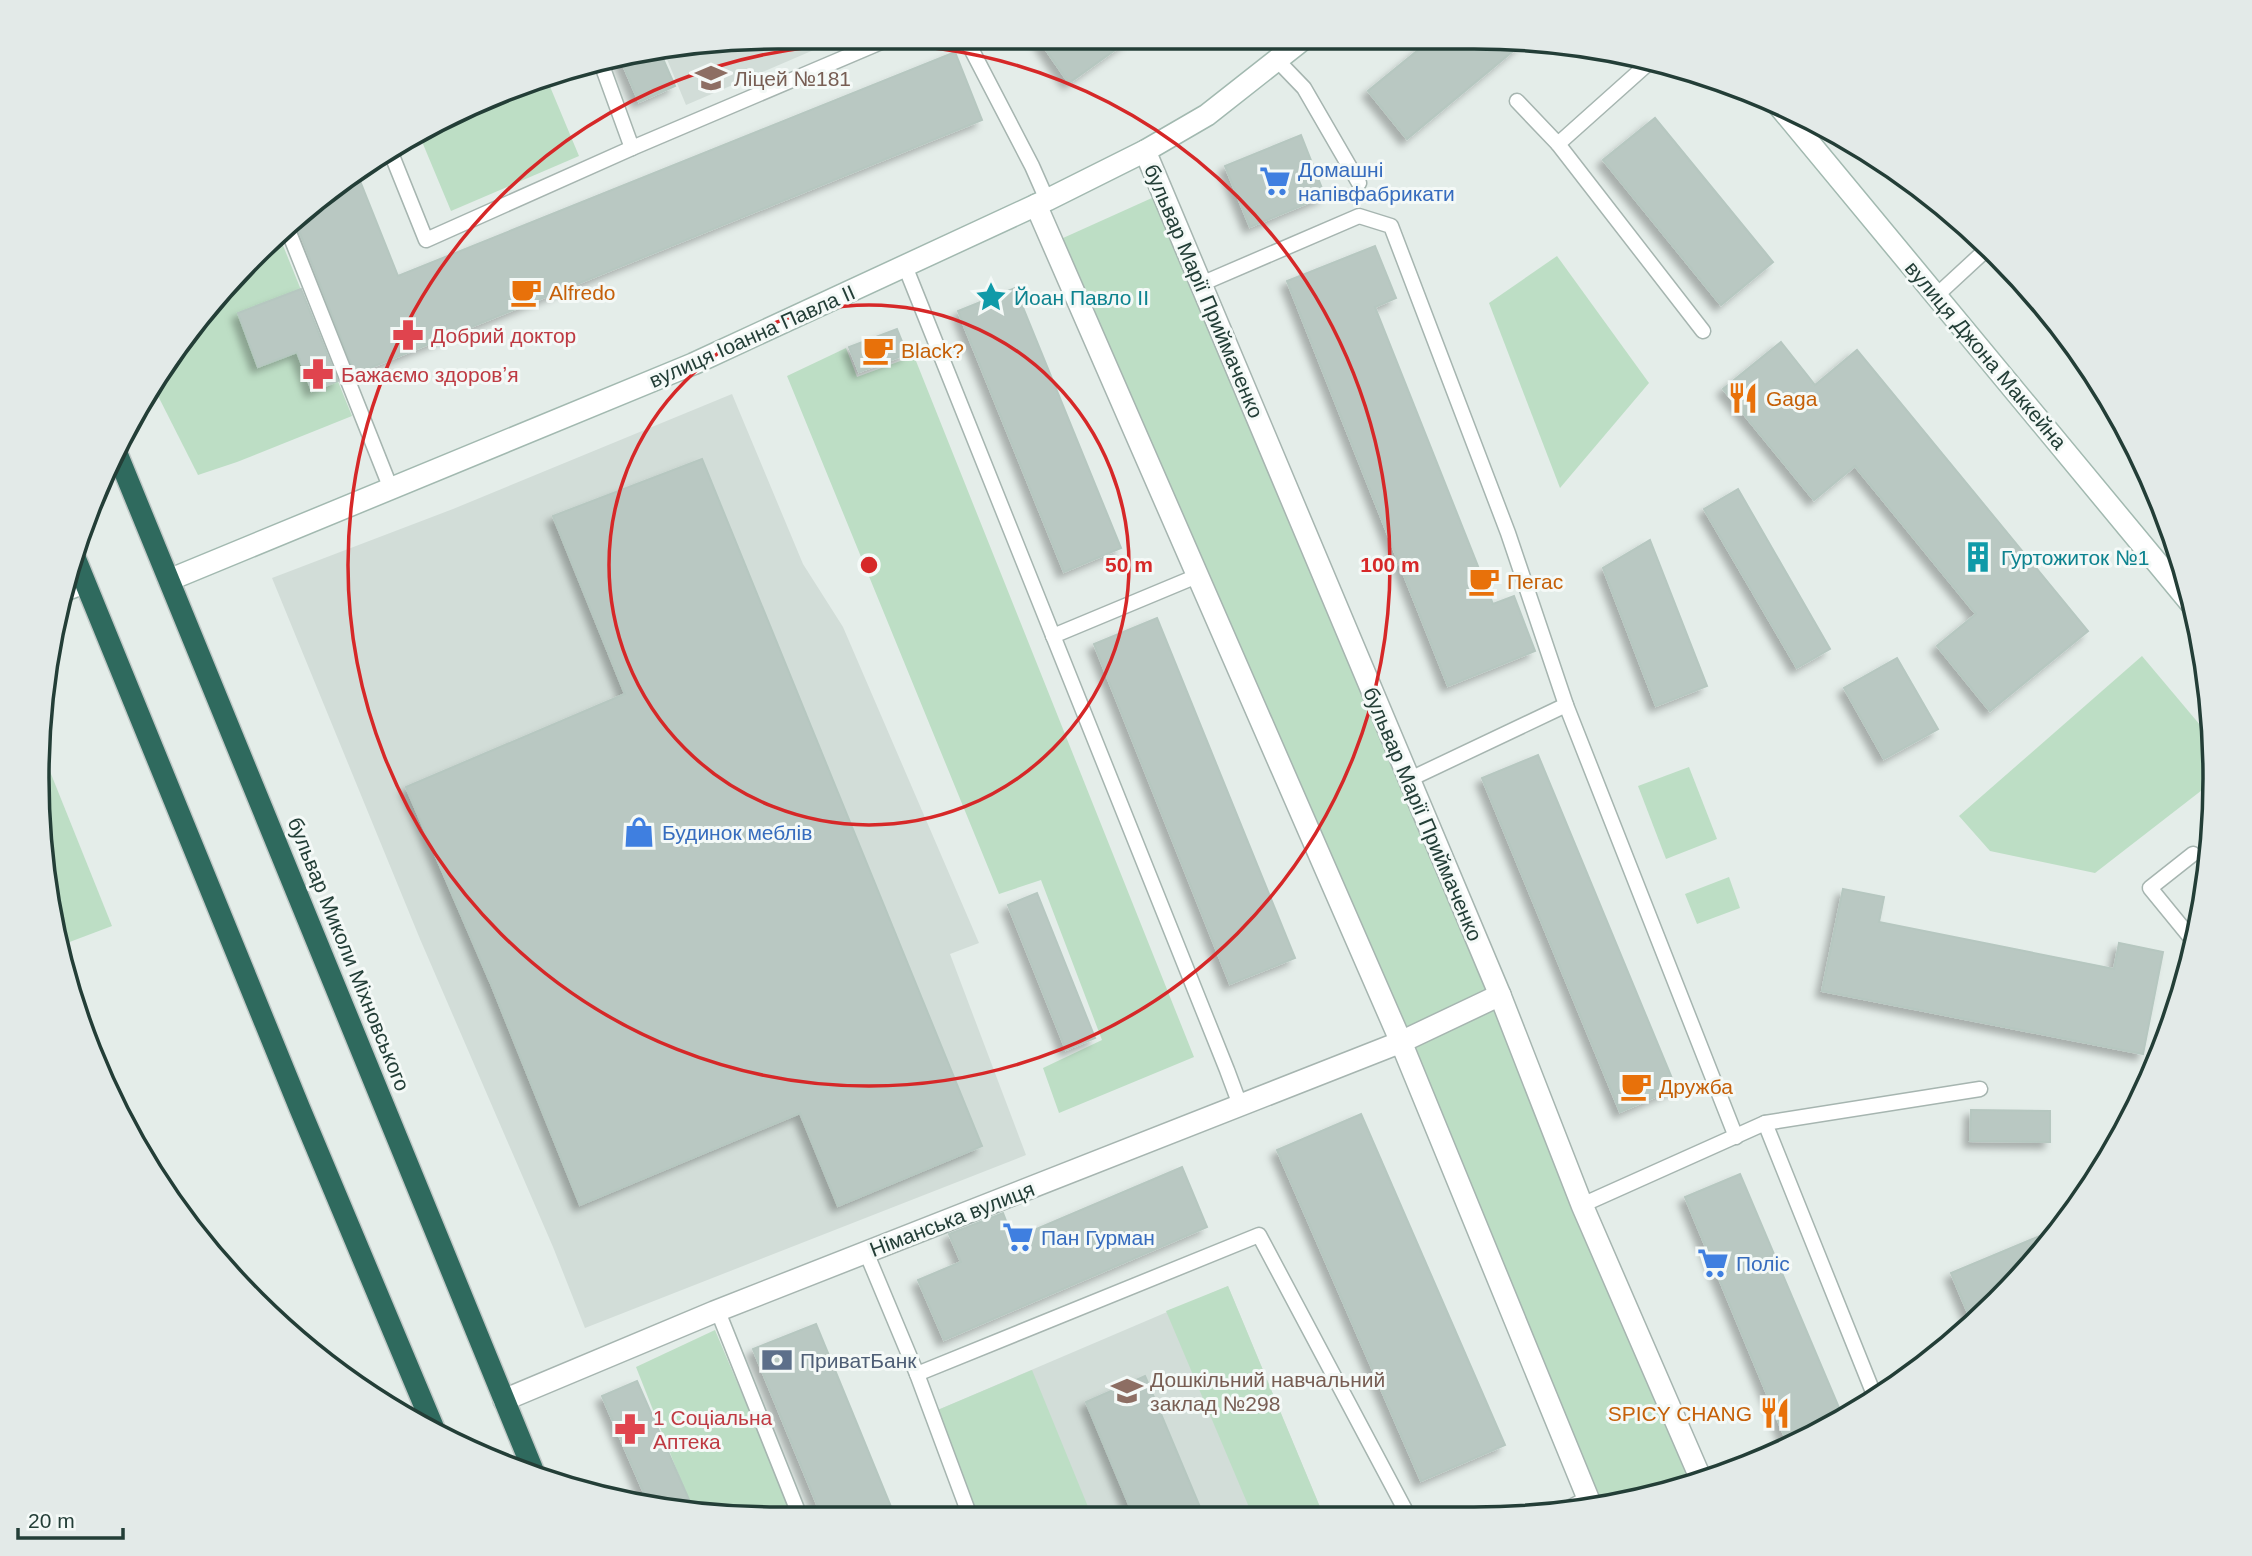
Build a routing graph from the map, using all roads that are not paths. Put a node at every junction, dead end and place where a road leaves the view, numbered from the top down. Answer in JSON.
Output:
{"nodes":[{"id":1,"x":865,"y":49,"type":"edge"},
{"id":2,"x":971,"y":49,"type":"edge"},
{"id":3,"x":1291,"y":49,"type":"edge"},
{"id":4,"x":1277,"y":60,"type":"junction"},
{"id":5,"x":1642,"y":69,"type":"edge"},
{"id":6,"x":604,"y":71,"type":"edge"},
{"id":7,"x":1517,"y":101,"type":"dead end"},
{"id":8,"x":1793,"y":122,"type":"edge"},
{"id":9,"x":1558,"y":144,"type":"junction"},
{"id":10,"x":632,"y":148,"type":"junction"},
{"id":11,"x":1145,"y":151,"type":"junction"},
{"id":12,"x":393,"y":159,"type":"edge"},
{"id":13,"x":1359,"y":183,"type":"dead end"},
{"id":14,"x":1042,"y":203,"type":"junction"},
{"id":15,"x":291,"y":236,"type":"edge"},
{"id":16,"x":1981,"y":255,"type":"edge"},
{"id":17,"x":905,"y":266,"type":"junction"},
{"id":18,"x":1201,"y":284,"type":"junction"},
{"id":19,"x":1937,"y":296,"type":"junction"},
{"id":20,"x":1703,"y":331,"type":"dead end"},
{"id":21,"x":121,"y":463,"type":"edge"},
{"id":22,"x":391,"y":489,"type":"junction"},
{"id":23,"x":1197,"y":576,"type":"junction"},
{"id":24,"x":169,"y":580,"type":"junction"},
{"id":25,"x":76,"y":586,"type":"edge"},
{"id":26,"x":2177,"y":587,"type":"edge"},
{"id":27,"x":1053,"y":636,"type":"junction"},
{"id":28,"x":1566,"y":705,"type":"junction"},
{"id":29,"x":1408,"y":780,"type":"junction"},
{"id":30,"x":2193,"y":854,"type":"dead end"},
{"id":31,"x":2186,"y":932,"type":"edge"},
{"id":32,"x":1500,"y":995,"type":"junction"},
{"id":33,"x":1401,"y":1042,"type":"junction"},
{"id":34,"x":1980,"y":1089,"type":"dead end"},
{"id":35,"x":1240,"y":1105,"type":"junction"},
{"id":36,"x":1765,"y":1123,"type":"junction"},
{"id":37,"x":1736,"y":1137,"type":"junction"},
{"id":38,"x":1582,"y":1205,"type":"junction"},
{"id":39,"x":866,"y":1252,"type":"junction"},
{"id":40,"x":714,"y":1312,"type":"junction"},
{"id":41,"x":917,"y":1374,"type":"junction"},
{"id":42,"x":1872,"y":1389,"type":"edge"},
{"id":43,"x":504,"y":1400,"type":"junction"},
{"id":44,"x":429,"y":1417,"type":"edge"},
{"id":45,"x":530,"y":1463,"type":"edge"},
{"id":46,"x":1698,"y":1471,"type":"edge"},
{"id":47,"x":1588,"y":1498,"type":"edge"},
{"id":48,"x":796,"y":1507,"type":"edge"},
{"id":49,"x":967,"y":1507,"type":"edge"},
{"id":50,"x":1404,"y":1507,"type":"edge"}],
"edges":[{"from":1,"to":10,"type":"lane"},
{"from":2,"to":14,"type":"lane"},
{"from":3,"to":4,"type":"street","name":"вулиця Іоанна Павла II"},
{"from":4,"to":11,"type":"street","name":"вулиця Іоанна Павла II"},
{"from":4,"to":13,"type":"lane"},
{"from":5,"to":9,"type":"lane"},
{"from":6,"to":10,"type":"lane"},
{"from":7,"to":9,"type":"lane"},
{"from":8,"to":19,"type":"street","name":"вулиця Джона Маккейна"},
{"from":9,"to":20,"type":"lane"},
{"from":10,"to":12,"type":"lane"},
{"from":11,"to":14,"type":"street","name":"вулиця Іоанна Павла II"},
{"from":11,"to":18,"type":"street","name":"бульвар Марії Приймаченко"},
{"from":14,"to":17,"type":"street","name":"вулиця Іоанна Павла II"},
{"from":14,"to":23,"type":"street"},
{"from":15,"to":22,"type":"lane"},
{"from":16,"to":19,"type":"lane"},
{"from":17,"to":22,"type":"street","name":"вулиця Іоанна Павла II"},
{"from":17,"to":27,"type":"lane"},
{"from":18,"to":28,"type":"lane"},
{"from":18,"to":29,"type":"street","name":"бульвар Марії Приймаченко"},
{"from":19,"to":26,"type":"street","name":"вулиця Джона Маккейна"},
{"from":21,"to":24,"type":"highway","name":"бульвар Миколи Міхновського"},
{"from":22,"to":24,"type":"street","name":"вулиця Іоанна Павла II"},
{"from":23,"to":27,"type":"lane"},
{"from":23,"to":33,"type":"street"},
{"from":24,"to":43,"type":"highway","name":"бульвар Миколи Міхновського"},
{"from":25,"to":44,"type":"highway"},
{"from":27,"to":35,"type":"lane"},
{"from":28,"to":29,"type":"lane"},
{"from":28,"to":37,"type":"lane"},
{"from":29,"to":32,"type":"street","name":"бульвар Марії Приймаченко"},
{"from":30,"to":31,"type":"lane"},
{"from":32,"to":33,"type":"street","name":"Німанська вулиця"},
{"from":32,"to":38,"type":"street","name":"бульвар Марії Приймаченко"},
{"from":33,"to":35,"type":"street","name":"Німанська вулиця"},
{"from":33,"to":47,"type":"street"},
{"from":34,"to":36,"type":"lane"},
{"from":35,"to":39,"type":"street","name":"Німанська вулиця"},
{"from":36,"to":37,"type":"lane"},
{"from":36,"to":42,"type":"lane"},
{"from":37,"to":38,"type":"lane"},
{"from":38,"to":46,"type":"street","name":"бульвар Марії Приймаченко"},
{"from":39,"to":40,"type":"street","name":"Німанська вулиця"},
{"from":39,"to":41,"type":"lane"},
{"from":40,"to":43,"type":"street","name":"Німанська вулиця"},
{"from":40,"to":48,"type":"lane"},
{"from":41,"to":49,"type":"lane"},
{"from":41,"to":50,"type":"lane"},
{"from":43,"to":45,"type":"highway","name":"бульвар Миколи Міхновського"}]}
